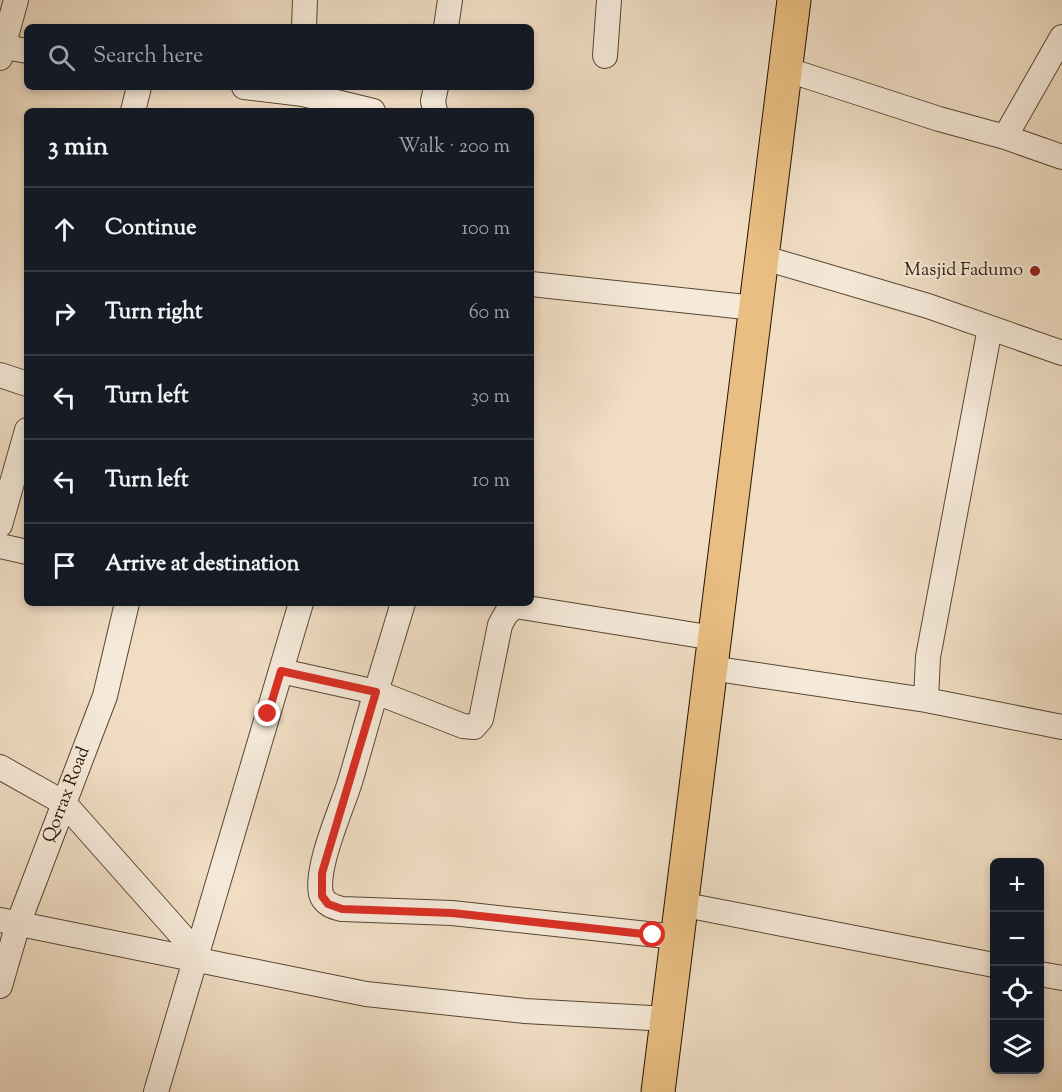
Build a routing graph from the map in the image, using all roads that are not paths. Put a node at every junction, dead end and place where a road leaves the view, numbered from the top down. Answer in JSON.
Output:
{"nodes":[{"id":1,"x":16,"y":0,"type":"edge"},
{"id":2,"x":305,"y":0,"type":"edge"},
{"id":3,"x":450,"y":0,"type":"edge"},
{"id":4,"x":609,"y":0,"type":"edge"},
{"id":5,"x":794,"y":0,"type":"edge"},
{"id":6,"x":304,"y":24,"type":"edge"},
{"id":7,"x":446,"y":24,"type":"edge"},
{"id":8,"x":1062,"y":37,"type":"edge"},
{"id":9,"x":8,"y":50,"type":"edge"},
{"id":10,"x":605,"y":56,"type":"dead end"},
{"id":11,"x":785,"y":69,"type":"junction"},
{"id":12,"x":138,"y":90,"type":"edge"},
{"id":13,"x":260,"y":90,"type":"edge"},
{"id":14,"x":436,"y":90,"type":"edge"},
{"id":15,"x":291,"y":96,"type":"edge"},
{"id":16,"x":134,"y":108,"type":"edge"},
{"id":17,"x":357,"y":108,"type":"edge"},
{"id":18,"x":435,"y":108,"type":"edge"},
{"id":19,"x":1005,"y":137,"type":"junction"},
{"id":20,"x":1062,"y":157,"type":"edge"},
{"id":21,"x":761,"y":257,"type":"junction"},
{"id":22,"x":534,"y":284,"type":"edge"},
{"id":23,"x":755,"y":308,"type":"junction"},
{"id":24,"x":990,"y":328,"type":"junction"},
{"id":25,"x":1062,"y":353,"type":"edge"},
{"id":26,"x":0,"y":375,"type":"edge"},
{"id":27,"x":24,"y":383,"type":"edge"},
{"id":28,"x":24,"y":441,"type":"edge"},
{"id":29,"x":0,"y":525,"type":"edge"},
{"id":30,"x":0,"y":546,"type":"edge"},
{"id":31,"x":24,"y":551,"type":"edge"},
{"id":32,"x":126,"y":606,"type":"edge"},
{"id":33,"x":300,"y":606,"type":"edge"},
{"id":34,"x":402,"y":606,"type":"edge"},
{"id":35,"x":712,"y":653,"type":"junction"},
{"id":36,"x":281,"y":671,"type":"junction"},
{"id":37,"x":376,"y":692,"type":"junction"},
{"id":38,"x":926,"y":700,"type":"junction"},
{"id":39,"x":1062,"y":727,"type":"edge"},
{"id":40,"x":0,"y":767,"type":"edge"},
{"id":41,"x":64,"y":803,"type":"junction"},
{"id":42,"x":680,"y":904,"type":"junction"},
{"id":43,"x":9,"y":922,"type":"edge"},
{"id":44,"x":676,"y":937,"type":"junction"},
{"id":45,"x":196,"y":957,"type":"junction"},
{"id":46,"x":990,"y":964,"type":"edge"},
{"id":47,"x":1044,"y":975,"type":"edge"},
{"id":48,"x":1062,"y":978,"type":"edge"},
{"id":49,"x":0,"y":986,"type":"edge"},
{"id":50,"x":668,"y":1019,"type":"junction"},
{"id":51,"x":156,"y":1092,"type":"edge"},
{"id":52,"x":658,"y":1092,"type":"edge"}],
"edges":[{"from":1,"to":9,"type":"street"},
{"from":2,"to":6,"type":"street"},
{"from":3,"to":7,"type":"street"},
{"from":4,"to":10,"type":"street"},
{"from":5,"to":11,"type":"main road"},
{"from":8,"to":19,"type":"street"},
{"from":11,"to":19,"type":"street"},
{"from":11,"to":21,"type":"main road"},
{"from":12,"to":16,"type":"street"},
{"from":13,"to":15,"type":"street"},
{"from":14,"to":18,"type":"street"},
{"from":15,"to":17,"type":"street"},
{"from":19,"to":20,"type":"street"},
{"from":21,"to":23,"type":"main road"},
{"from":21,"to":24,"type":"street"},
{"from":22,"to":23,"type":"street"},
{"from":23,"to":35,"type":"main road"},
{"from":24,"to":25,"type":"street"},
{"from":24,"to":38,"type":"street"},
{"from":26,"to":27,"type":"street"},
{"from":28,"to":29,"type":"street"},
{"from":30,"to":31,"type":"street"},
{"from":32,"to":41,"type":"street","name":"Qorrax Road"},
{"from":33,"to":36,"type":"street"},
{"from":34,"to":37,"type":"street"},
{"from":35,"to":37,"type":"street"},
{"from":35,"to":38,"type":"street"},
{"from":35,"to":42,"type":"main road"},
{"from":36,"to":37,"type":"street"},
{"from":36,"to":45,"type":"street"},
{"from":37,"to":44,"type":"street"},
{"from":38,"to":39,"type":"street"},
{"from":40,"to":41,"type":"street"},
{"from":41,"to":43,"type":"street","name":"Qorrax Road"},
{"from":41,"to":45,"type":"street"},
{"from":42,"to":44,"type":"main road"},
{"from":42,"to":46,"type":"street"},
{"from":43,"to":45,"type":"street"},
{"from":43,"to":49,"type":"street","name":"Qorrax Road"},
{"from":44,"to":50,"type":"main road"},
{"from":45,"to":50,"type":"street"},
{"from":45,"to":51,"type":"street"},
{"from":47,"to":48,"type":"street"},
{"from":50,"to":52,"type":"main road"}]}
